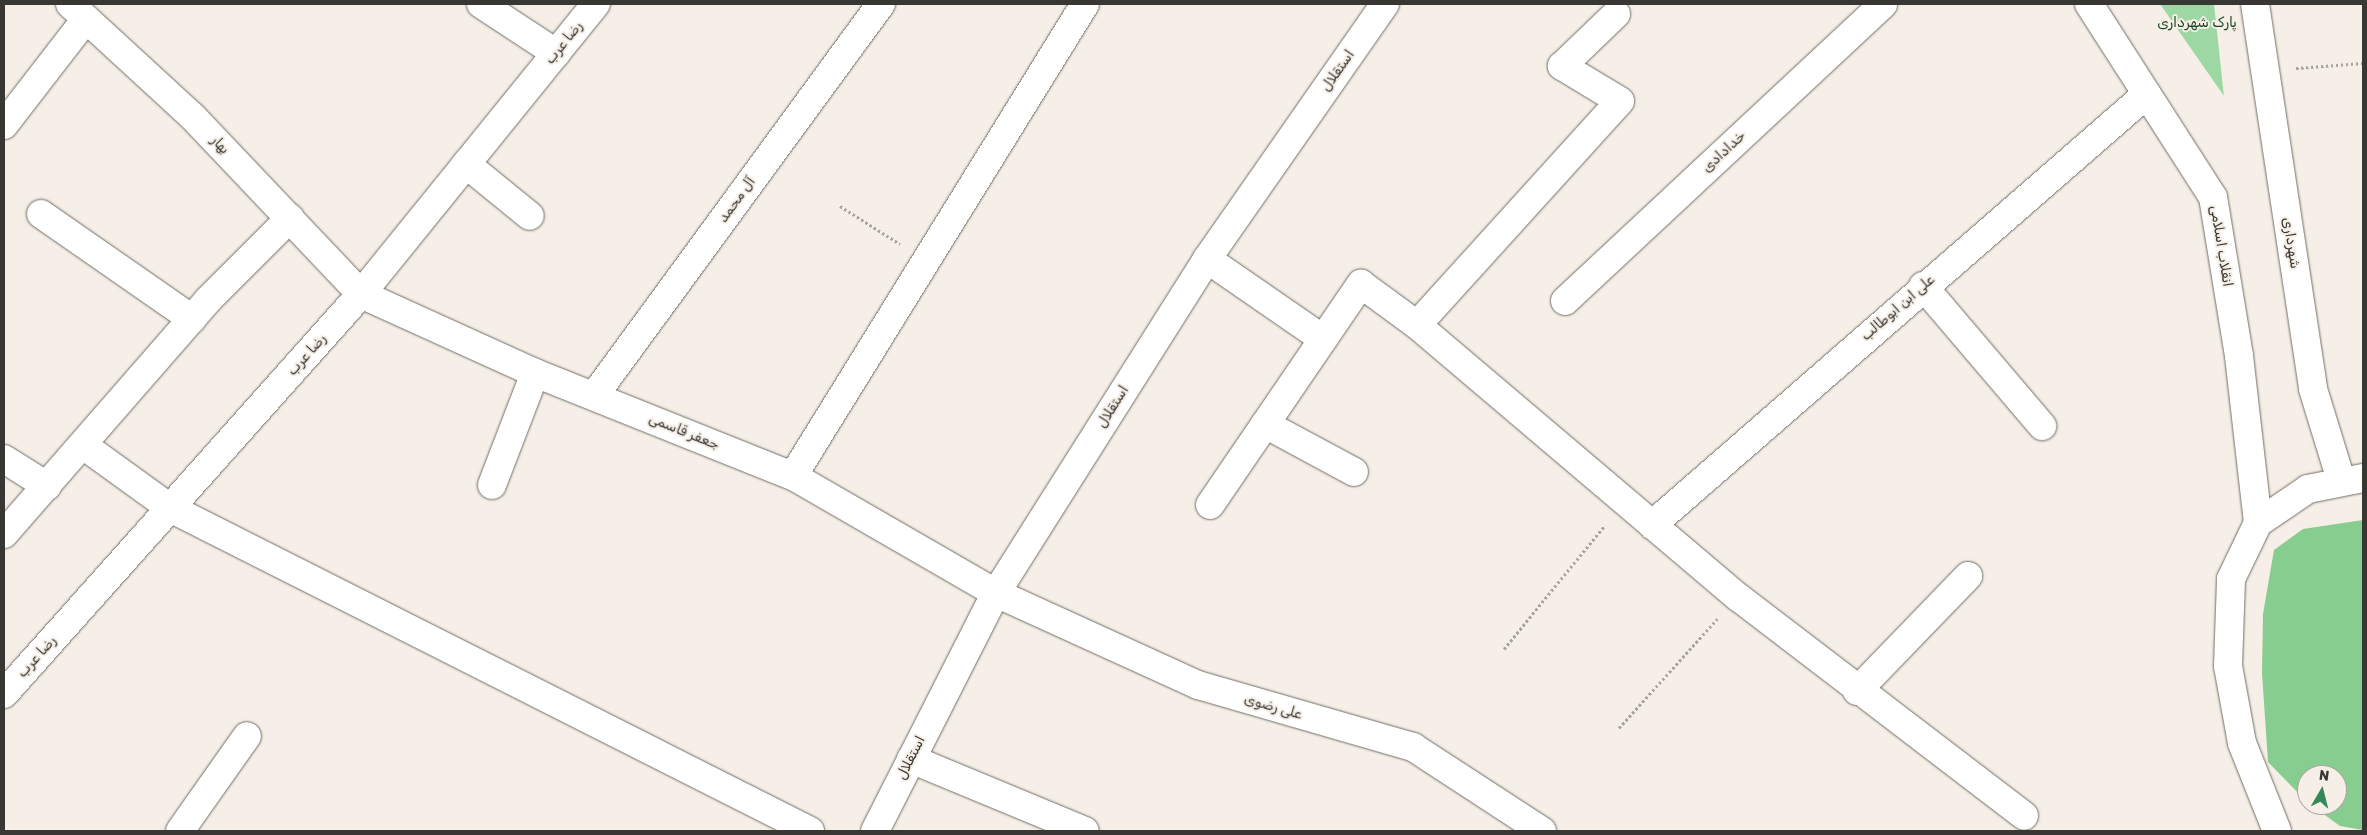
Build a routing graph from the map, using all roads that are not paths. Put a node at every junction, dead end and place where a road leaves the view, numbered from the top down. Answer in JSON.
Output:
{"nodes":[{"id":1,"x":481,"y":4,"type":"edge"},
{"id":2,"x":596,"y":4,"type":"edge"},
{"id":3,"x":881,"y":4,"type":"edge"},
{"id":4,"x":1085,"y":4,"type":"edge"},
{"id":5,"x":1386,"y":4,"type":"edge"},
{"id":6,"x":1882,"y":4,"type":"edge"},
{"id":7,"x":2089,"y":4,"type":"edge"},
{"id":8,"x":2255,"y":4,"type":"edge"},
{"id":9,"x":78,"y":11,"type":"edge"},
{"id":10,"x":1616,"y":14,"type":"dead end"},
{"id":11,"x":556,"y":53,"type":"junction"},
{"id":12,"x":2147,"y":94,"type":"junction"},
{"id":13,"x":4,"y":125,"type":"edge"},
{"id":14,"x":466,"y":164,"type":"junction"},
{"id":15,"x":42,"y":214,"type":"dead end"},
{"id":16,"x":530,"y":216,"type":"dead end"},
{"id":17,"x":290,"y":218,"type":"junction"},
{"id":18,"x":1207,"y":259,"type":"junction"},
{"id":19,"x":1923,"y":286,"type":"junction"},
{"id":20,"x":361,"y":294,"type":"junction"},
{"id":21,"x":1565,"y":301,"type":"dead end"},
{"id":22,"x":192,"y":319,"type":"junction"},
{"id":23,"x":1417,"y":326,"type":"junction"},
{"id":24,"x":1323,"y":339,"type":"junction"},
{"id":25,"x":535,"y":373,"type":"junction"},
{"id":26,"x":594,"y":396,"type":"junction"},
{"id":27,"x":1265,"y":424,"type":"junction"},
{"id":28,"x":2042,"y":426,"type":"dead end"},
{"id":29,"x":83,"y":445,"type":"junction"},
{"id":30,"x":4,"y":459,"type":"edge"},
{"id":31,"x":1354,"y":472,"type":"dead end"},
{"id":32,"x":793,"y":476,"type":"junction"},
{"id":33,"x":2352,"y":479,"type":"edge"},
{"id":34,"x":492,"y":485,"type":"dead end"},
{"id":35,"x":47,"y":486,"type":"junction"},
{"id":36,"x":1210,"y":505,"type":"dead end"},
{"id":37,"x":170,"y":508,"type":"junction"},
{"id":38,"x":2258,"y":523,"type":"junction"},
{"id":39,"x":1652,"y":525,"type":"junction"},
{"id":40,"x":4,"y":534,"type":"edge"},
{"id":41,"x":1968,"y":576,"type":"dead end"},
{"id":42,"x":996,"y":593,"type":"junction"},
{"id":43,"x":1857,"y":691,"type":"junction"},
{"id":44,"x":4,"y":694,"type":"edge"},
{"id":45,"x":247,"y":736,"type":"dead end"},
{"id":46,"x":911,"y":759,"type":"junction"},
{"id":47,"x":2024,"y":816,"type":"dead end"},
{"id":48,"x":2283,"y":828,"type":"edge"},
{"id":49,"x":180,"y":831,"type":"edge"},
{"id":50,"x":810,"y":831,"type":"edge"},
{"id":51,"x":875,"y":831,"type":"edge"},
{"id":52,"x":1084,"y":831,"type":"edge"},
{"id":53,"x":1542,"y":831,"type":"edge"}],
"edges":[{"from":1,"to":11,"type":"street"},
{"from":2,"to":11,"type":"street","name":"رضا عرب"},
{"from":3,"to":26,"type":"street","name":"آل محمد"},
{"from":4,"to":32,"type":"street"},
{"from":5,"to":18,"type":"street","name":"استقلال"},
{"from":6,"to":21,"type":"street","name":"خدادادی"},
{"from":7,"to":12,"type":"street","name":"انقلاب اسلامی"},
{"from":8,"to":33,"type":"street","name":"شهرداری"},
{"from":9,"to":13,"type":"street"},
{"from":9,"to":17,"type":"street","name":"بهار"},
{"from":10,"to":23,"type":"street"},
{"from":11,"to":14,"type":"street","name":"رضا عرب"},
{"from":12,"to":19,"type":"street","name":"علی ابن ابوطالب"},
{"from":12,"to":38,"type":"street","name":"انقلاب اسلامی"},
{"from":14,"to":16,"type":"street"},
{"from":14,"to":20,"type":"street","name":"رضا عرب"},
{"from":15,"to":22,"type":"street"},
{"from":17,"to":20,"type":"street","name":"بهار"},
{"from":17,"to":22,"type":"street"},
{"from":18,"to":24,"type":"street"},
{"from":18,"to":42,"type":"street","name":"استقلال"},
{"from":19,"to":28,"type":"street"},
{"from":19,"to":39,"type":"street","name":"علی ابن ابوطالب"},
{"from":20,"to":25,"type":"street","name":"جعفر قاسمی"},
{"from":20,"to":37,"type":"street","name":"رضا عرب"},
{"from":22,"to":29,"type":"street"},
{"from":23,"to":24,"type":"street"},
{"from":23,"to":39,"type":"street"},
{"from":24,"to":27,"type":"street"},
{"from":25,"to":26,"type":"street","name":"جعفر قاسمی"},
{"from":25,"to":34,"type":"street"},
{"from":26,"to":32,"type":"street","name":"جعفر قاسمی"},
{"from":27,"to":31,"type":"street"},
{"from":27,"to":36,"type":"street"},
{"from":29,"to":35,"type":"street"},
{"from":29,"to":37,"type":"street"},
{"from":30,"to":35,"type":"street"},
{"from":32,"to":42,"type":"street","name":"جعفر قاسمی"},
{"from":33,"to":38,"type":"street"},
{"from":35,"to":40,"type":"street"},
{"from":37,"to":44,"type":"street","name":"رضا عرب"},
{"from":37,"to":50,"type":"street"},
{"from":38,"to":48,"type":"street"},
{"from":39,"to":43,"type":"street"},
{"from":41,"to":43,"type":"street"},
{"from":42,"to":46,"type":"street","name":"استقلال"},
{"from":42,"to":53,"type":"street","name":"علی رضوی"},
{"from":43,"to":47,"type":"street"},
{"from":45,"to":49,"type":"street"},
{"from":46,"to":51,"type":"street","name":"استقلال"},
{"from":46,"to":52,"type":"street"}]}
